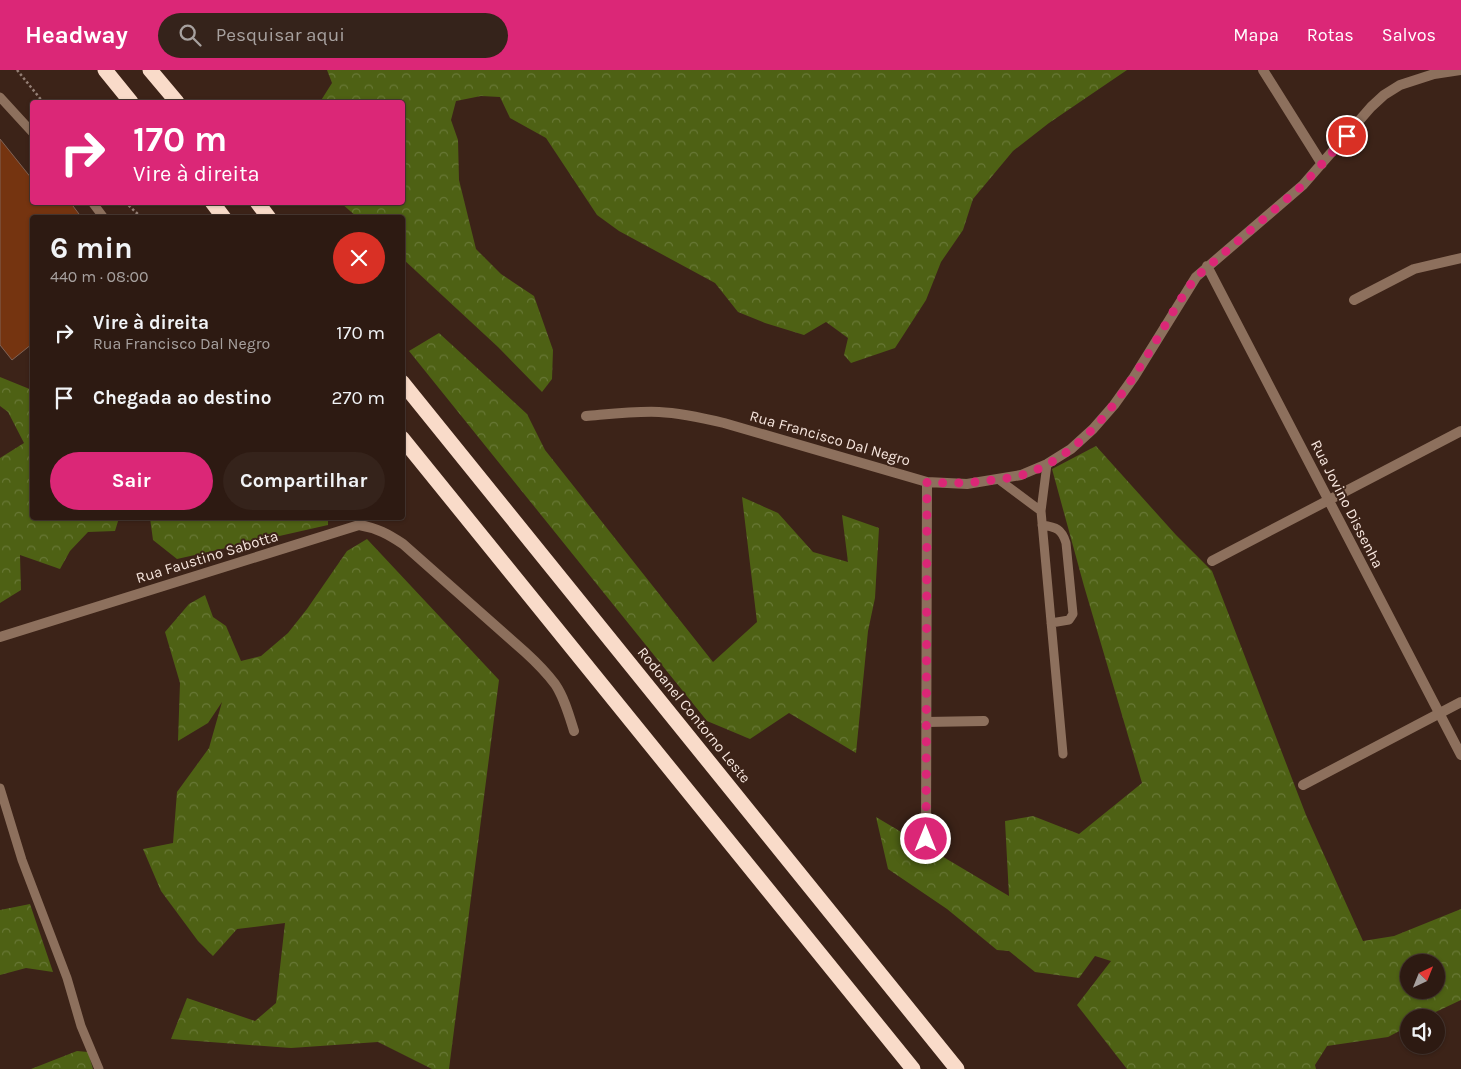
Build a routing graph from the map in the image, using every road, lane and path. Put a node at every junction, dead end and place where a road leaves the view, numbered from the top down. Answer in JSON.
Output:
{"nodes":[{"id":1,"x":17,"y":70,"type":"edge"},
{"id":2,"x":105,"y":70,"type":"edge"},
{"id":3,"x":150,"y":70,"type":"edge"},
{"id":4,"x":1263,"y":70,"type":"edge"},
{"id":5,"x":1461,"y":70,"type":"edge"},
{"id":6,"x":1434,"y":72,"type":"edge"},
{"id":7,"x":0,"y":97,"type":"edge"},
{"id":8,"x":41,"y":100,"type":"edge"},
{"id":9,"x":129,"y":100,"type":"edge"},
{"id":10,"x":174,"y":100,"type":"edge"},
{"id":11,"x":30,"y":130,"type":"edge"},
{"id":12,"x":1322,"y":164,"type":"junction"},
{"id":13,"x":128,"y":205,"type":"edge"},
{"id":14,"x":259,"y":205,"type":"edge"},
{"id":15,"x":139,"y":215,"type":"edge"},
{"id":16,"x":268,"y":215,"type":"edge"},
{"id":17,"x":1461,"y":258,"type":"edge"},
{"id":18,"x":1207,"y":266,"type":"junction"},
{"id":19,"x":1354,"y":300,"type":"dead end"},
{"id":20,"x":405,"y":386,"type":"edge"},
{"id":21,"x":586,"y":416,"type":"dead end"},
{"id":22,"x":1461,"y":431,"type":"edge"},
{"id":23,"x":405,"y":442,"type":"edge"},
{"id":24,"x":1047,"y":464,"type":"junction"},
{"id":25,"x":998,"y":479,"type":"junction"},
{"id":26,"x":927,"y":482,"type":"junction"},
{"id":27,"x":1329,"y":500,"type":"junction"},
{"id":28,"x":1041,"y":511,"type":"junction"},
{"id":29,"x":359,"y":521,"type":"edge"},
{"id":30,"x":1042,"y":525,"type":"junction"},
{"id":31,"x":1212,"y":561,"type":"dead end"},
{"id":32,"x":1051,"y":623,"type":"junction"},
{"id":33,"x":0,"y":637,"type":"edge"},
{"id":34,"x":1461,"y":702,"type":"edge"},
{"id":35,"x":1439,"y":714,"type":"junction"},
{"id":36,"x":984,"y":721,"type":"dead end"},
{"id":37,"x":926,"y":722,"type":"junction"},
{"id":38,"x":574,"y":731,"type":"dead end"},
{"id":39,"x":1063,"y":754,"type":"dead end"},
{"id":40,"x":1461,"y":755,"type":"edge"},
{"id":41,"x":1303,"y":785,"type":"dead end"},
{"id":42,"x":0,"y":788,"type":"edge"},
{"id":43,"x":926,"y":839,"type":"dead end"},
{"id":44,"x":99,"y":1069,"type":"edge"},
{"id":45,"x":914,"y":1069,"type":"edge"},
{"id":46,"x":958,"y":1069,"type":"edge"}],
"edges":[{"from":1,"to":8,"type":"path"},
{"from":2,"to":9,"type":"highway"},
{"from":3,"to":10,"type":"highway"},
{"from":4,"to":12,"type":"street"},
{"from":5,"to":6,"type":"street","name":"Rua Francisco Dal Negro"},
{"from":6,"to":12,"type":"street","name":"Rua Francisco Dal Negro"},
{"from":7,"to":11,"type":"lane"},
{"from":12,"to":18,"type":"street","name":"Rua Francisco Dal Negro"},
{"from":13,"to":15,"type":"path"},
{"from":14,"to":16,"type":"highway"},
{"from":17,"to":19,"type":"street"},
{"from":18,"to":24,"type":"street","name":"Rua Francisco Dal Negro"},
{"from":18,"to":27,"type":"street","name":"Rua Jovino Dissenha"},
{"from":20,"to":46,"type":"highway","name":"Rodoanel Contorno Leste"},
{"from":21,"to":26,"type":"street","name":"Rua Francisco Dal Negro"},
{"from":22,"to":27,"type":"street"},
{"from":23,"to":45,"type":"highway"},
{"from":24,"to":25,"type":"street","name":"Rua Francisco Dal Negro"},
{"from":24,"to":28,"type":"lane"},
{"from":25,"to":26,"type":"street","name":"Rua Francisco Dal Negro"},
{"from":25,"to":28,"type":"lane"},
{"from":26,"to":37,"type":"street"},
{"from":27,"to":31,"type":"street"},
{"from":27,"to":35,"type":"street","name":"Rua Jovino Dissenha"},
{"from":28,"to":30,"type":"lane"},
{"from":29,"to":33,"type":"street","name":"Rua Faustino Sabotta"},
{"from":29,"to":38,"type":"street","name":"Rua Faustino Sabotta"},
{"from":30,"to":32,"type":"lane"},
{"from":30,"to":32,"type":"lane"},
{"from":32,"to":39,"type":"lane"},
{"from":34,"to":35,"type":"street"},
{"from":35,"to":40,"type":"street","name":"Rua Jovino Dissenha"},
{"from":35,"to":41,"type":"street"},
{"from":36,"to":37,"type":"street"},
{"from":37,"to":43,"type":"street"},
{"from":42,"to":44,"type":"lane"}]}
